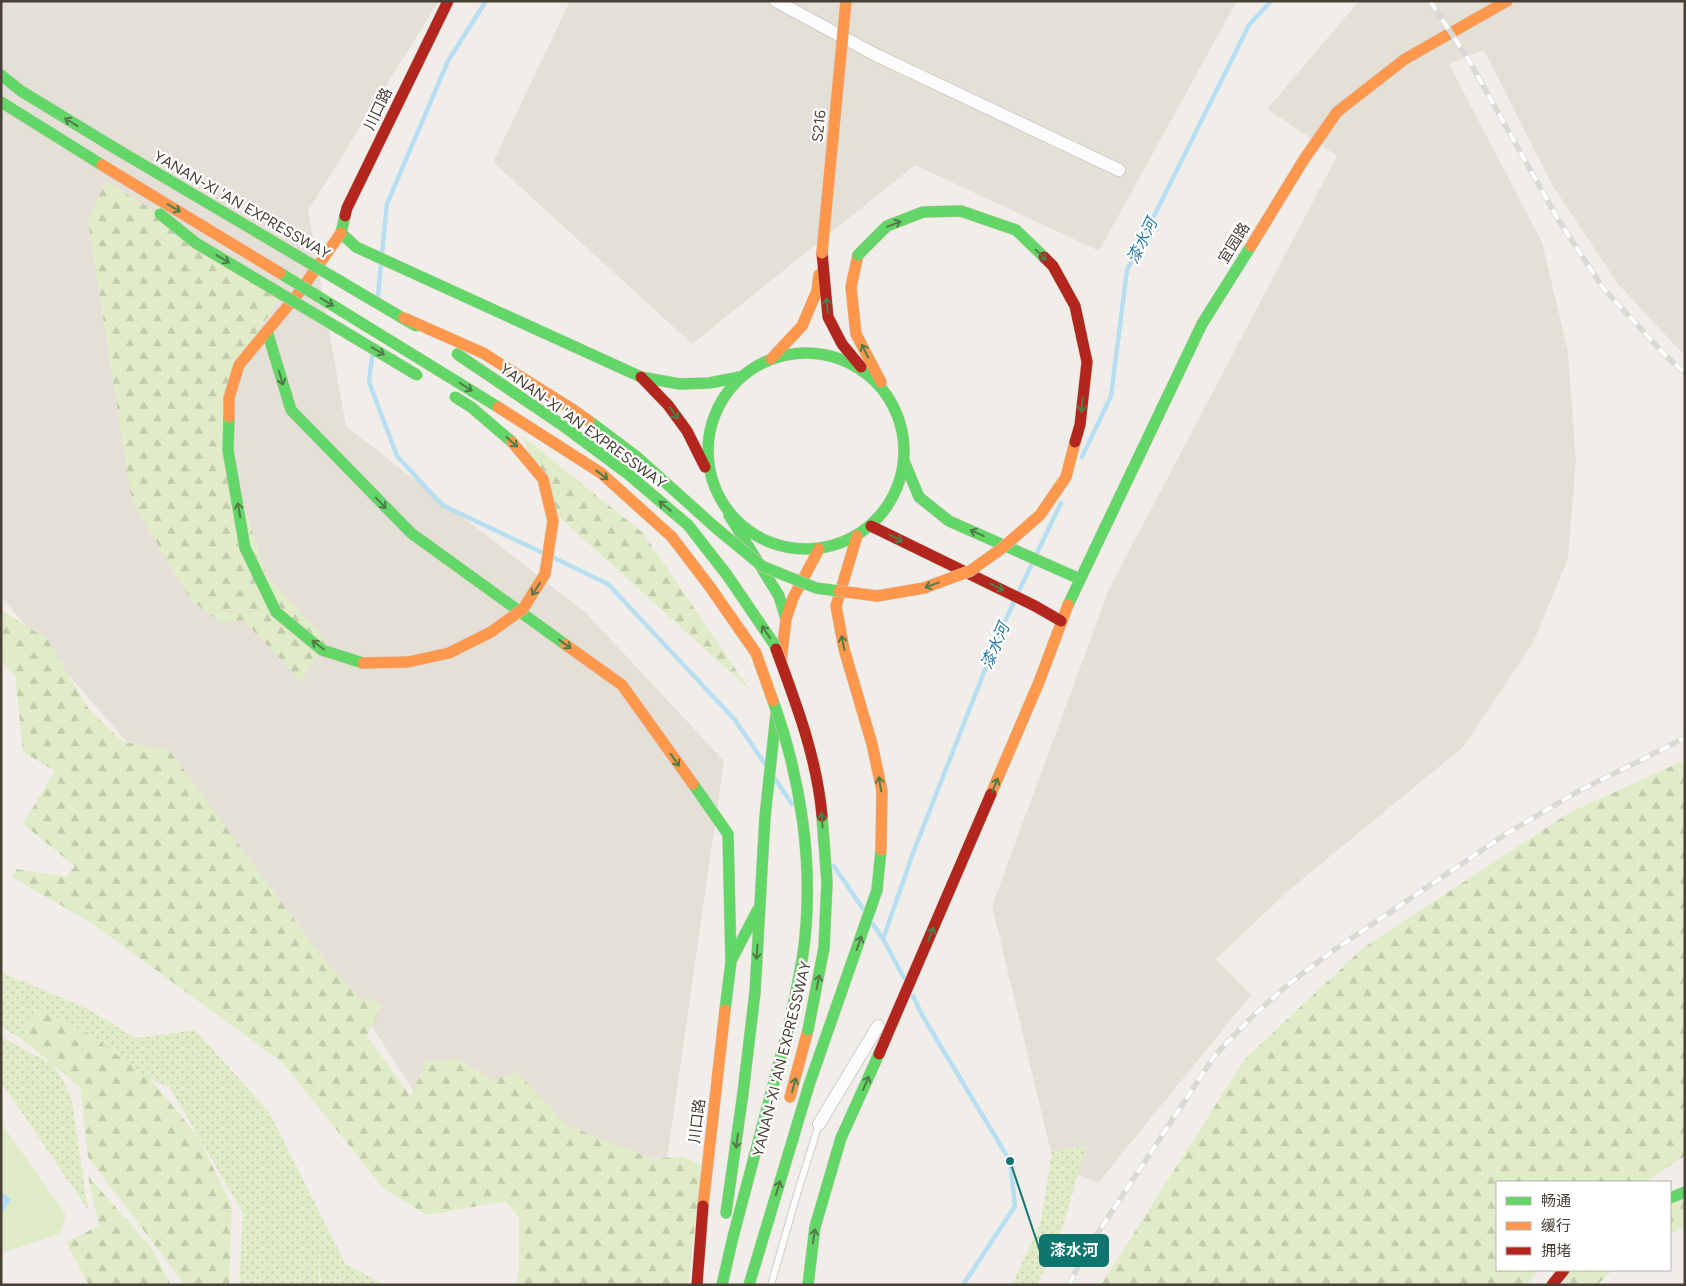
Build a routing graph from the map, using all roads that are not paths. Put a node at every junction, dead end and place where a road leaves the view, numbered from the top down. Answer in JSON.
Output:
{"nodes":[{"id":1,"x":448,"y":1,"type":"edge"},
{"id":2,"x":776,"y":1,"type":"edge"},
{"id":3,"x":846,"y":1,"type":"edge"},
{"id":4,"x":1507,"y":1,"type":"edge"},
{"id":5,"x":1,"y":75,"type":"edge"},
{"id":6,"x":1,"y":102,"type":"edge"},
{"id":7,"x":102,"y":165,"type":"junction"},
{"id":8,"x":1119,"y":170,"type":"dead end"},
{"id":9,"x":341,"y":233,"type":"junction"},
{"id":10,"x":822,"y":254,"type":"junction"},
{"id":11,"x":404,"y":318,"type":"junction"},
{"id":12,"x":267,"y":331,"type":"junction"},
{"id":13,"x":771,"y":359,"type":"junction"},
{"id":14,"x":868,"y":376,"type":"junction"},
{"id":15,"x":641,"y":377,"type":"junction"},
{"id":16,"x":740,"y":377,"type":"junction"},
{"id":17,"x":428,"y":381,"type":"dead end"},
{"id":18,"x":445,"y":392,"type":"dead end"},
{"id":19,"x":896,"y":410,"type":"junction"},
{"id":20,"x":904,"y":461,"type":"junction"},
{"id":21,"x":710,"y":479,"type":"junction"},
{"id":22,"x":730,"y":515,"type":"junction"},
{"id":23,"x":871,"y":526,"type":"junction"},
{"id":24,"x":857,"y":536,"type":"junction"},
{"id":25,"x":819,"y":549,"type":"junction"},
{"id":26,"x":1080,"y":579,"type":"junction"},
{"id":27,"x":786,"y":619,"type":"junction"},
{"id":28,"x":1061,"y":621,"type":"junction"},
{"id":29,"x":998,"y":747,"type":"dead end"},
{"id":30,"x":760,"y":904,"type":"junction"},
{"id":31,"x":731,"y":962,"type":"junction"},
{"id":32,"x":906,"y":963,"type":"dead end"},
{"id":33,"x":880,"y":1022,"type":"joint"},
{"id":34,"x":788,"y":1106,"type":"dead end"},
{"id":35,"x":819,"y":1124,"type":"joint"},
{"id":36,"x":823,"y":1156,"type":"dead end"},
{"id":37,"x":819,"y":1173,"type":"dead end"},
{"id":38,"x":767,"y":1184,"type":"dead end"},
{"id":39,"x":1685,"y":1192,"type":"edge"},
{"id":40,"x":1671,"y":1198,"type":"edge"},
{"id":41,"x":801,"y":1242,"type":"dead end"},
{"id":42,"x":1563,"y":1271,"type":"edge"},
{"id":43,"x":697,"y":1285,"type":"edge"},
{"id":44,"x":716,"y":1285,"type":"edge"},
{"id":45,"x":722,"y":1285,"type":"edge"},
{"id":46,"x":742,"y":1285,"type":"edge"},
{"id":47,"x":749,"y":1285,"type":"edge"},
{"id":48,"x":771,"y":1285,"type":"edge"},
{"id":49,"x":808,"y":1285,"type":"edge"},
{"id":50,"x":1552,"y":1285,"type":"edge"}],
"edges":[{"from":1,"to":9,"type":"main road","name":"川口路"},
{"from":2,"to":8,"type":"street"},
{"from":3,"to":10,"type":"main road","name":"S216","number":"S216","bridge":true},
{"from":4,"to":26,"type":"main road","name":"宜园路"},
{"from":11,"to":5,"type":"main road","name":"YANAN-XI 'AN EXPRESSWAY","one_way":true,"bridge":true},
{"from":6,"to":7,"type":"main road","name":"YANAN-XI 'AN EXPRESSWAY"},
{"from":7,"to":17,"type":"main road","one_way":true,"bridge":true},
{"from":7,"to":45,"type":"main road","name":"YANAN-XI 'AN EXPRESSWAY","one_way":true,"bridge":true},
{"from":9,"to":12,"type":"main road"},
{"from":9,"to":15,"type":"main road"},
{"from":10,"to":13,"type":"main road"},
{"from":14,"to":10,"type":"main road","one_way":true},
{"from":19,"to":11,"type":"main road","one_way":true,"bridge":true},
{"from":34,"to":11,"type":"main road","name":"YANAN-XI 'AN EXPRESSWAY","one_way":true,"bridge":true},
{"from":18,"to":12,"type":"main road","one_way":true,"bridge":true},
{"from":12,"to":31,"type":"main road","one_way":true},
{"from":13,"to":14,"type":"main road"},
{"from":13,"to":16,"type":"main road"},
{"from":14,"to":19,"type":"main road"},
{"from":15,"to":16,"type":"main road"},
{"from":15,"to":21,"type":"main road","one_way":true},
{"from":16,"to":21,"type":"main road"},
{"from":19,"to":20,"type":"main road"},
{"from":20,"to":23,"type":"main road"},
{"from":26,"to":20,"type":"main road","one_way":true},
{"from":21,"to":22,"type":"main road"},
{"from":22,"to":25,"type":"main road"},
{"from":22,"to":27,"type":"main road"},
{"from":23,"to":24,"type":"main road"},
{"from":23,"to":28,"type":"main road","one_way":true},
{"from":24,"to":25,"type":"main road"},
{"from":47,"to":24,"type":"main road","one_way":true},
{"from":25,"to":27,"type":"main road"},
{"from":26,"to":28,"type":"main road","name":"宜园路"},
{"from":27,"to":30,"type":"main road"},
{"from":49,"to":28,"type":"main road","name":"宜园路","one_way":true},
{"from":29,"to":32,"type":"main road"},
{"from":30,"to":31,"type":"main road"},
{"from":30,"to":44,"type":"main road","one_way":true},
{"from":31,"to":43,"type":"main road","name":"川口路"},
{"from":33,"to":35,"type":"street"},
{"from":33,"to":36,"type":"main road"},
{"from":35,"to":48,"type":"lane"},
{"from":37,"to":41,"type":"main road"},
{"from":38,"to":46,"type":"main road"},
{"from":39,"to":40,"type":"main road"},
{"from":42,"to":50,"type":"main road"}]}
